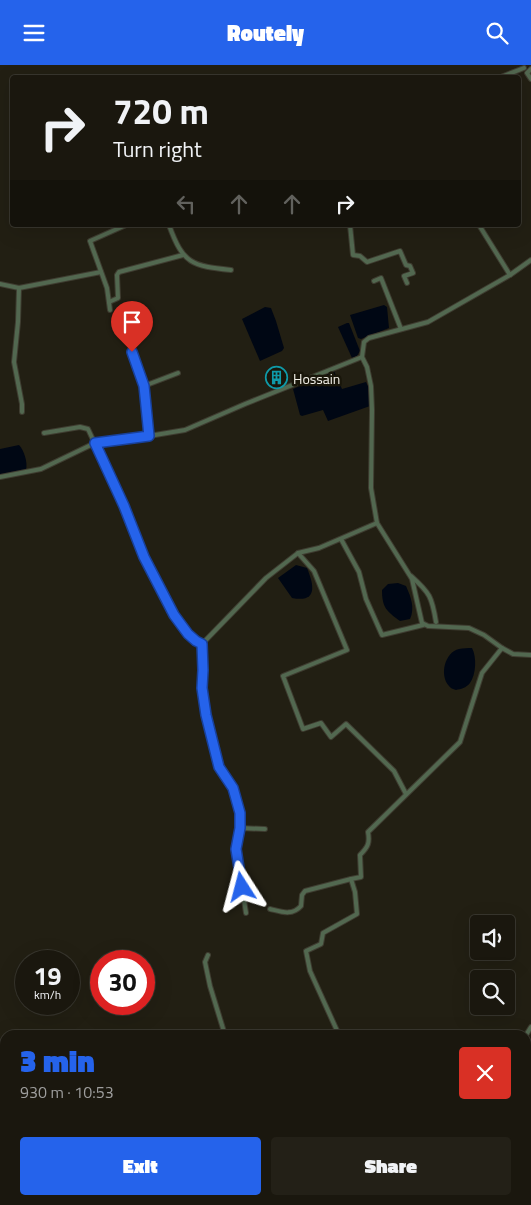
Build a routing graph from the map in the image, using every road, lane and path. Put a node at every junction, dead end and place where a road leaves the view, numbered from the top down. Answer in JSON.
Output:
{"nodes":[{"id":1,"x":524,"y":66,"type":"edge"},
{"id":2,"x":531,"y":69,"type":"edge"},
{"id":3,"x":527,"y":73,"type":"junction"},
{"id":4,"x":506,"y":75,"type":"edge"},
{"id":5,"x":531,"y":79,"type":"edge"},
{"id":6,"x":121,"y":227,"type":"edge"},
{"id":7,"x":170,"y":227,"type":"edge"},
{"id":8,"x":350,"y":227,"type":"edge"},
{"id":9,"x":480,"y":227,"type":"edge"},
{"id":10,"x":183,"y":255,"type":"junction"},
{"id":11,"x":531,"y":260,"type":"edge"},
{"id":12,"x":232,"y":270,"type":"dead end"},
{"id":13,"x":101,"y":272,"type":"junction"},
{"id":14,"x":510,"y":275,"type":"junction"},
{"id":15,"x":374,"y":281,"type":"dead end"},
{"id":16,"x":407,"y":283,"type":"dead end"},
{"id":17,"x":0,"y":284,"type":"edge"},
{"id":18,"x":19,"y":288,"type":"junction"},
{"id":19,"x":109,"y":302,"type":"junction"},
{"id":20,"x":110,"y":310,"type":"dead end"},
{"id":21,"x":401,"y":329,"type":"junction"},
{"id":22,"x":132,"y":352,"type":"dead end"},
{"id":23,"x":362,"y":357,"type":"junction"},
{"id":24,"x":178,"y":373,"type":"dead end"},
{"id":25,"x":144,"y":386,"type":"junction"},
{"id":26,"x":22,"y":412,"type":"dead end"},
{"id":27,"x":44,"y":433,"type":"dead end"},
{"id":28,"x":149,"y":436,"type":"junction"},
{"id":29,"x":95,"y":443,"type":"junction"},
{"id":30,"x":0,"y":477,"type":"edge"},
{"id":31,"x":377,"y":523,"type":"junction"},
{"id":32,"x":341,"y":539,"type":"junction"},
{"id":33,"x":298,"y":553,"type":"junction"},
{"id":34,"x":410,"y":575,"type":"junction"},
{"id":35,"x":436,"y":622,"type":"dead end"},
{"id":36,"x":423,"y":625,"type":"junction"},
{"id":37,"x":202,"y":644,"type":"junction"},
{"id":38,"x":502,"y":649,"type":"junction"},
{"id":39,"x":531,"y":655,"type":"edge"},
{"id":40,"x":406,"y":794,"type":"dead end"},
{"id":41,"x":240,"y":828,"type":"junction"},
{"id":42,"x":265,"y":829,"type":"dead end"},
{"id":43,"x":351,"y":879,"type":"junction"},
{"id":44,"x":270,"y":909,"type":"dead end"},
{"id":45,"x":246,"y":913,"type":"dead end"},
{"id":46,"x":208,"y":955,"type":"dead end"},
{"id":47,"x":223,"y":1030,"type":"edge"},
{"id":48,"x":337,"y":1030,"type":"edge"}],
"edges":[{"from":1,"to":3,"type":"street"},
{"from":1,"to":4,"type":"street"},
{"from":2,"to":3,"type":"street"},
{"from":3,"to":5,"type":"street"},
{"from":6,"to":13,"type":"street"},
{"from":7,"to":10,"type":"street"},
{"from":8,"to":16,"type":"street"},
{"from":9,"to":14,"type":"street"},
{"from":10,"to":12,"type":"street"},
{"from":10,"to":19,"type":"street"},
{"from":11,"to":14,"type":"street"},
{"from":13,"to":18,"type":"street"},
{"from":13,"to":19,"type":"street"},
{"from":14,"to":21,"type":"street"},
{"from":15,"to":21,"type":"street"},
{"from":17,"to":18,"type":"street"},
{"from":18,"to":26,"type":"street"},
{"from":19,"to":20,"type":"street"},
{"from":21,"to":23,"type":"street"},
{"from":22,"to":25,"type":"street"},
{"from":23,"to":28,"type":"street"},
{"from":23,"to":31,"type":"street"},
{"from":24,"to":25,"type":"street"},
{"from":25,"to":28,"type":"street"},
{"from":27,"to":29,"type":"street"},
{"from":28,"to":29,"type":"street"},
{"from":29,"to":30,"type":"street"},
{"from":29,"to":37,"type":"street"},
{"from":31,"to":32,"type":"street"},
{"from":31,"to":34,"type":"street"},
{"from":32,"to":33,"type":"street"},
{"from":32,"to":36,"type":"street"},
{"from":33,"to":37,"type":"street"},
{"from":33,"to":40,"type":"street"},
{"from":34,"to":35,"type":"street"},
{"from":34,"to":36,"type":"street"},
{"from":36,"to":38,"type":"street"},
{"from":37,"to":41,"type":"street"},
{"from":38,"to":39,"type":"street"},
{"from":38,"to":43,"type":"street"},
{"from":41,"to":42,"type":"street"},
{"from":41,"to":45,"type":"street"},
{"from":43,"to":44,"type":"street"},
{"from":43,"to":48,"type":"street"},
{"from":46,"to":47,"type":"street"}]}
